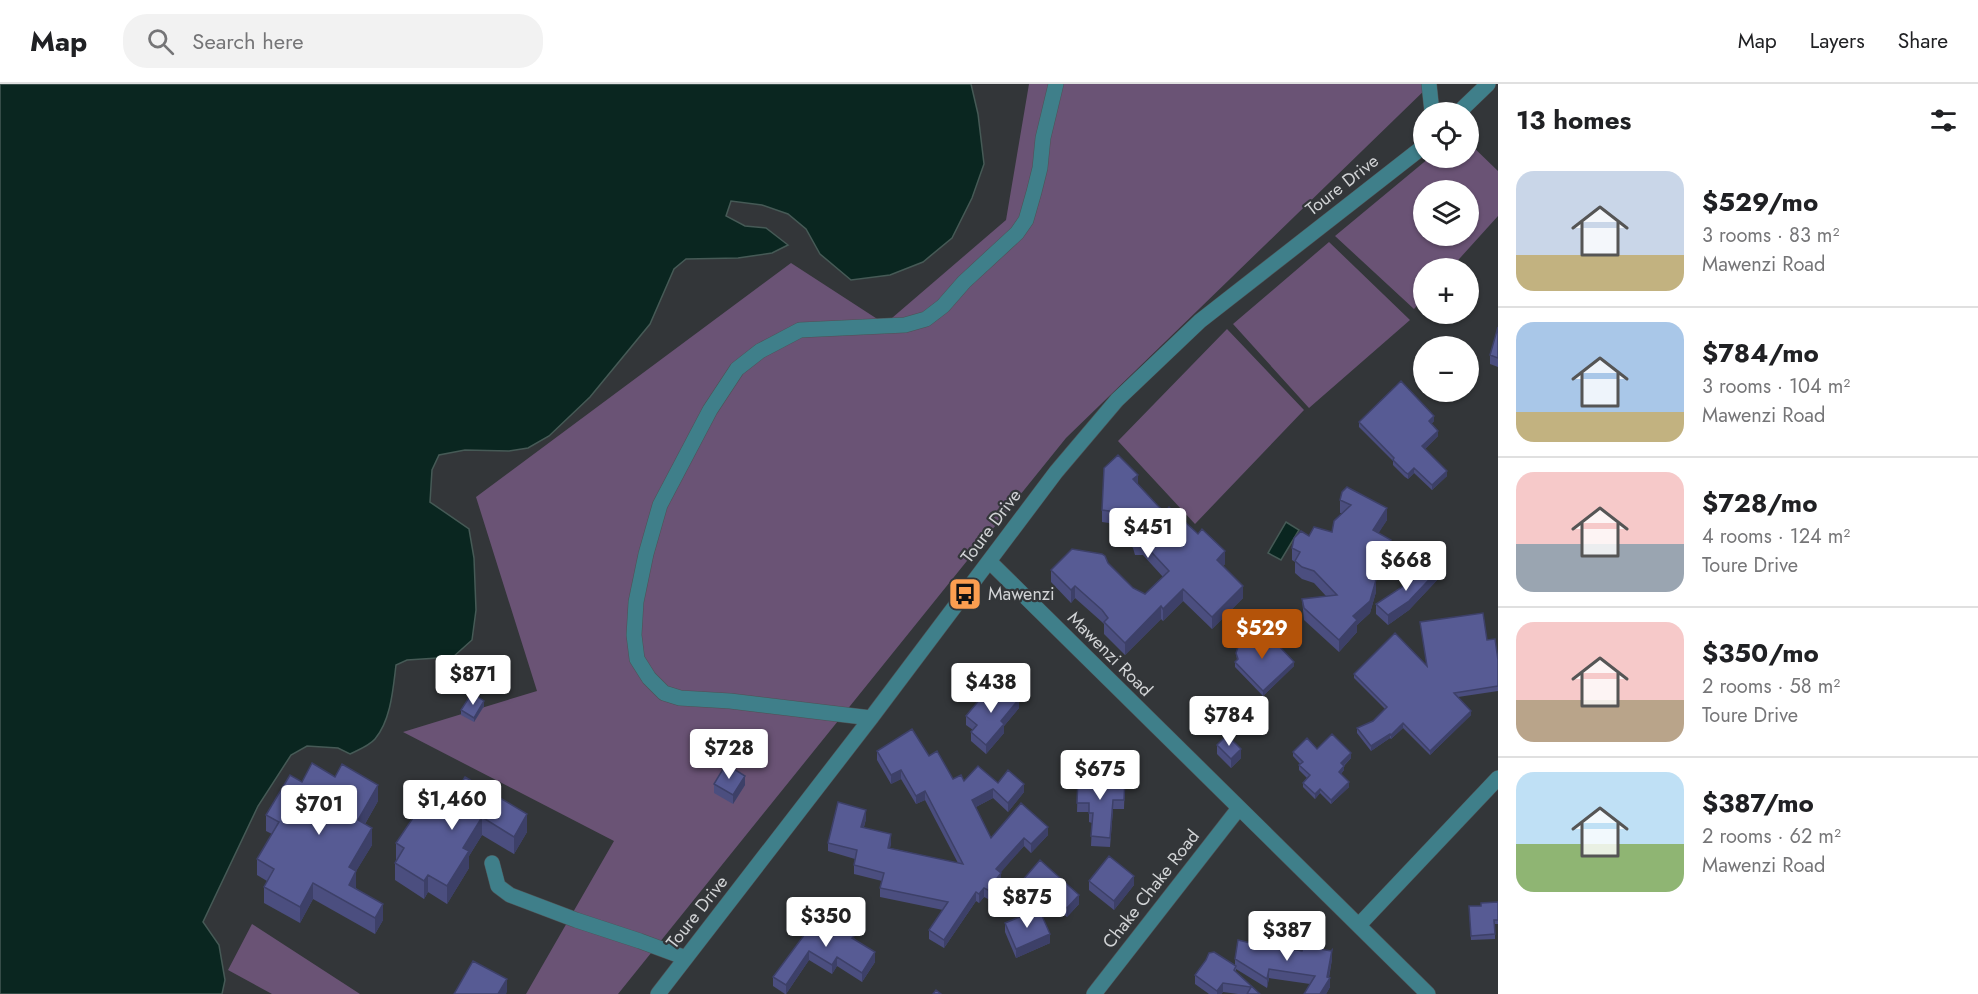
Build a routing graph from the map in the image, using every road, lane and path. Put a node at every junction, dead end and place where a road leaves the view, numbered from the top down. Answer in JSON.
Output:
{"nodes":[{"id":1,"x":1056,"y":84,"type":"edge"},
{"id":2,"x":1430,"y":84,"type":"edge"},
{"id":3,"x":1488,"y":84,"type":"edge"},
{"id":4,"x":1431,"y":102,"type":"edge"},
{"id":5,"x":1469,"y":102,"type":"edge"},
{"id":6,"x":1413,"y":155,"type":"edge"},
{"id":7,"x":989,"y":561,"type":"junction"},
{"id":8,"x":871,"y":718,"type":"junction"},
{"id":9,"x":1498,"y":778,"type":"edge"},
{"id":10,"x":1239,"y":808,"type":"junction"},
{"id":11,"x":492,"y":863,"type":"dead end"},
{"id":12,"x":1359,"y":925,"type":"junction"},
{"id":13,"x":686,"y":958,"type":"junction"},
{"id":14,"x":658,"y":994,"type":"edge"},
{"id":15,"x":1094,"y":994,"type":"edge"},
{"id":16,"x":1428,"y":994,"type":"edge"}],
"edges":[{"from":1,"to":8,"type":"street"},
{"from":2,"to":4,"type":"street"},
{"from":3,"to":5,"type":"street"},
{"from":6,"to":7,"type":"street","name":"Toure Drive"},
{"from":7,"to":8,"type":"street","name":"Toure Drive"},
{"from":7,"to":10,"type":"street","name":"Mawenzi Road"},
{"from":8,"to":13,"type":"street","name":"Toure Drive"},
{"from":9,"to":12,"type":"street"},
{"from":10,"to":12,"type":"street","name":"Mawenzi Road"},
{"from":10,"to":15,"type":"street","name":"Chake Chake Road"},
{"from":11,"to":13,"type":"street"},
{"from":12,"to":16,"type":"street","name":"Mawenzi Road"},
{"from":13,"to":14,"type":"street","name":"Toure Drive"}]}
